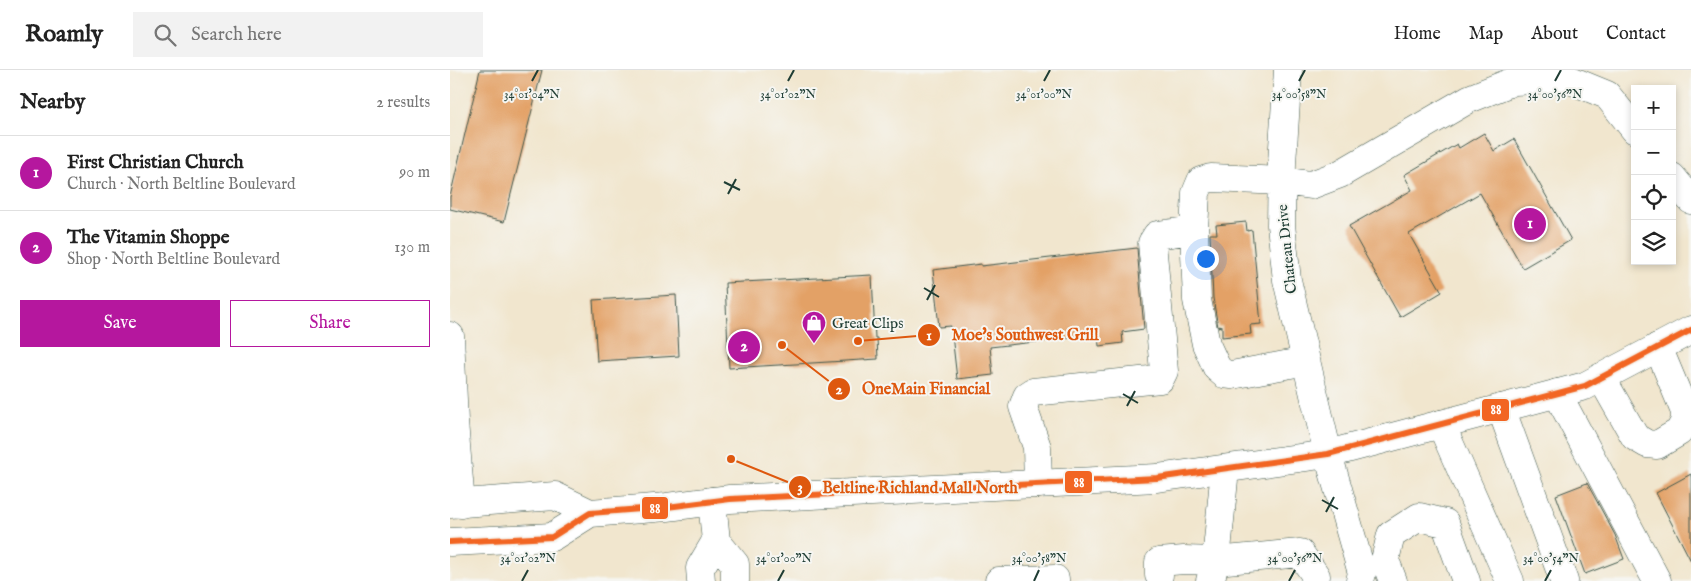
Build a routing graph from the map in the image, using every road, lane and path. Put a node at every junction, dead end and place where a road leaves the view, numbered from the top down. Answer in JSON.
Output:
{"nodes":[{"id":1,"x":1288,"y":70,"type":"edge"},
{"id":2,"x":1631,"y":125,"type":"edge"},
{"id":3,"x":1282,"y":182,"type":"junction"},
{"id":4,"x":1676,"y":182,"type":"edge"},
{"id":5,"x":1691,"y":200,"type":"edge"},
{"id":6,"x":1194,"y":230,"type":"junction"},
{"id":7,"x":1691,"y":330,"type":"edge"},
{"id":8,"x":450,"y":336,"type":"edge"},
{"id":9,"x":1658,"y":347,"type":"junction"},
{"id":10,"x":1306,"y":361,"type":"junction"},
{"id":11,"x":1601,"y":377,"type":"junction"},
{"id":12,"x":1557,"y":393,"type":"junction"},
{"id":13,"x":1501,"y":408,"type":"junction"},
{"id":14,"x":452,"y":422,"type":"edge"},
{"id":15,"x":1441,"y":424,"type":"junction"},
{"id":16,"x":1328,"y":454,"type":"junction"},
{"id":17,"x":1225,"y":469,"type":"junction"},
{"id":18,"x":1038,"y":484,"type":"junction"},
{"id":19,"x":712,"y":502,"type":"junction"},
{"id":20,"x":456,"y":504,"type":"edge"},
{"id":21,"x":590,"y":512,"type":"junction"},
{"id":22,"x":716,"y":541,"type":"junction"},
{"id":23,"x":450,"y":542,"type":"edge"},
{"id":24,"x":1213,"y":571,"type":"edge"},
{"id":25,"x":1160,"y":575,"type":"dead end"},
{"id":26,"x":701,"y":581,"type":"edge"},
{"id":27,"x":736,"y":581,"type":"edge"},
{"id":28,"x":1000,"y":581,"type":"edge"},
{"id":29,"x":1055,"y":581,"type":"edge"},
{"id":30,"x":1315,"y":581,"type":"edge"},
{"id":31,"x":1360,"y":581,"type":"edge"},
{"id":32,"x":1393,"y":581,"type":"edge"},
{"id":33,"x":1466,"y":581,"type":"edge"},
{"id":34,"x":1510,"y":581,"type":"edge"},
{"id":35,"x":1564,"y":581,"type":"edge"},
{"id":36,"x":1657,"y":581,"type":"edge"}],
"edges":[{"from":1,"to":3,"type":"main road","name":"Chateau Drive"},
{"from":2,"to":3,"type":"main road"},
{"from":3,"to":6,"type":"main road"},
{"from":3,"to":10,"type":"main road","name":"Chateau Drive"},
{"from":4,"to":5,"type":"main road"},
{"from":6,"to":10,"type":"main road"},
{"from":6,"to":18,"type":"main road"},
{"from":7,"to":9,"type":"main road"},
{"from":8,"to":14,"type":"main road"},
{"from":9,"to":11,"type":"main road"},
{"from":9,"to":11,"type":"main road"},
{"from":10,"to":16,"type":"main road","name":"Chateau Drive"},
{"from":11,"to":12,"type":"main road"},
{"from":12,"to":13,"type":"main road"},
{"from":12,"to":36,"type":"main road"},
{"from":13,"to":15,"type":"main road"},
{"from":13,"to":35,"type":"main road"},
{"from":14,"to":20,"type":"main road"},
{"from":15,"to":16,"type":"main road"},
{"from":15,"to":34,"type":"main road"},
{"from":16,"to":17,"type":"main road"},
{"from":16,"to":31,"type":"main road","name":"Chateau Drive"},
{"from":17,"to":18,"type":"main road"},
{"from":17,"to":24,"type":"main road"},
{"from":18,"to":19,"type":"main road"},
{"from":19,"to":21,"type":"main road"},
{"from":19,"to":22,"type":"main road"},
{"from":20,"to":21,"type":"main road"},
{"from":21,"to":23,"type":"main road"},
{"from":22,"to":26,"type":"main road"},
{"from":22,"to":27,"type":"main road"},
{"from":24,"to":25,"type":"main road"},
{"from":24,"to":30,"type":"main road"},
{"from":28,"to":29,"type":"main road"},
{"from":32,"to":33,"type":"main road"}]}
